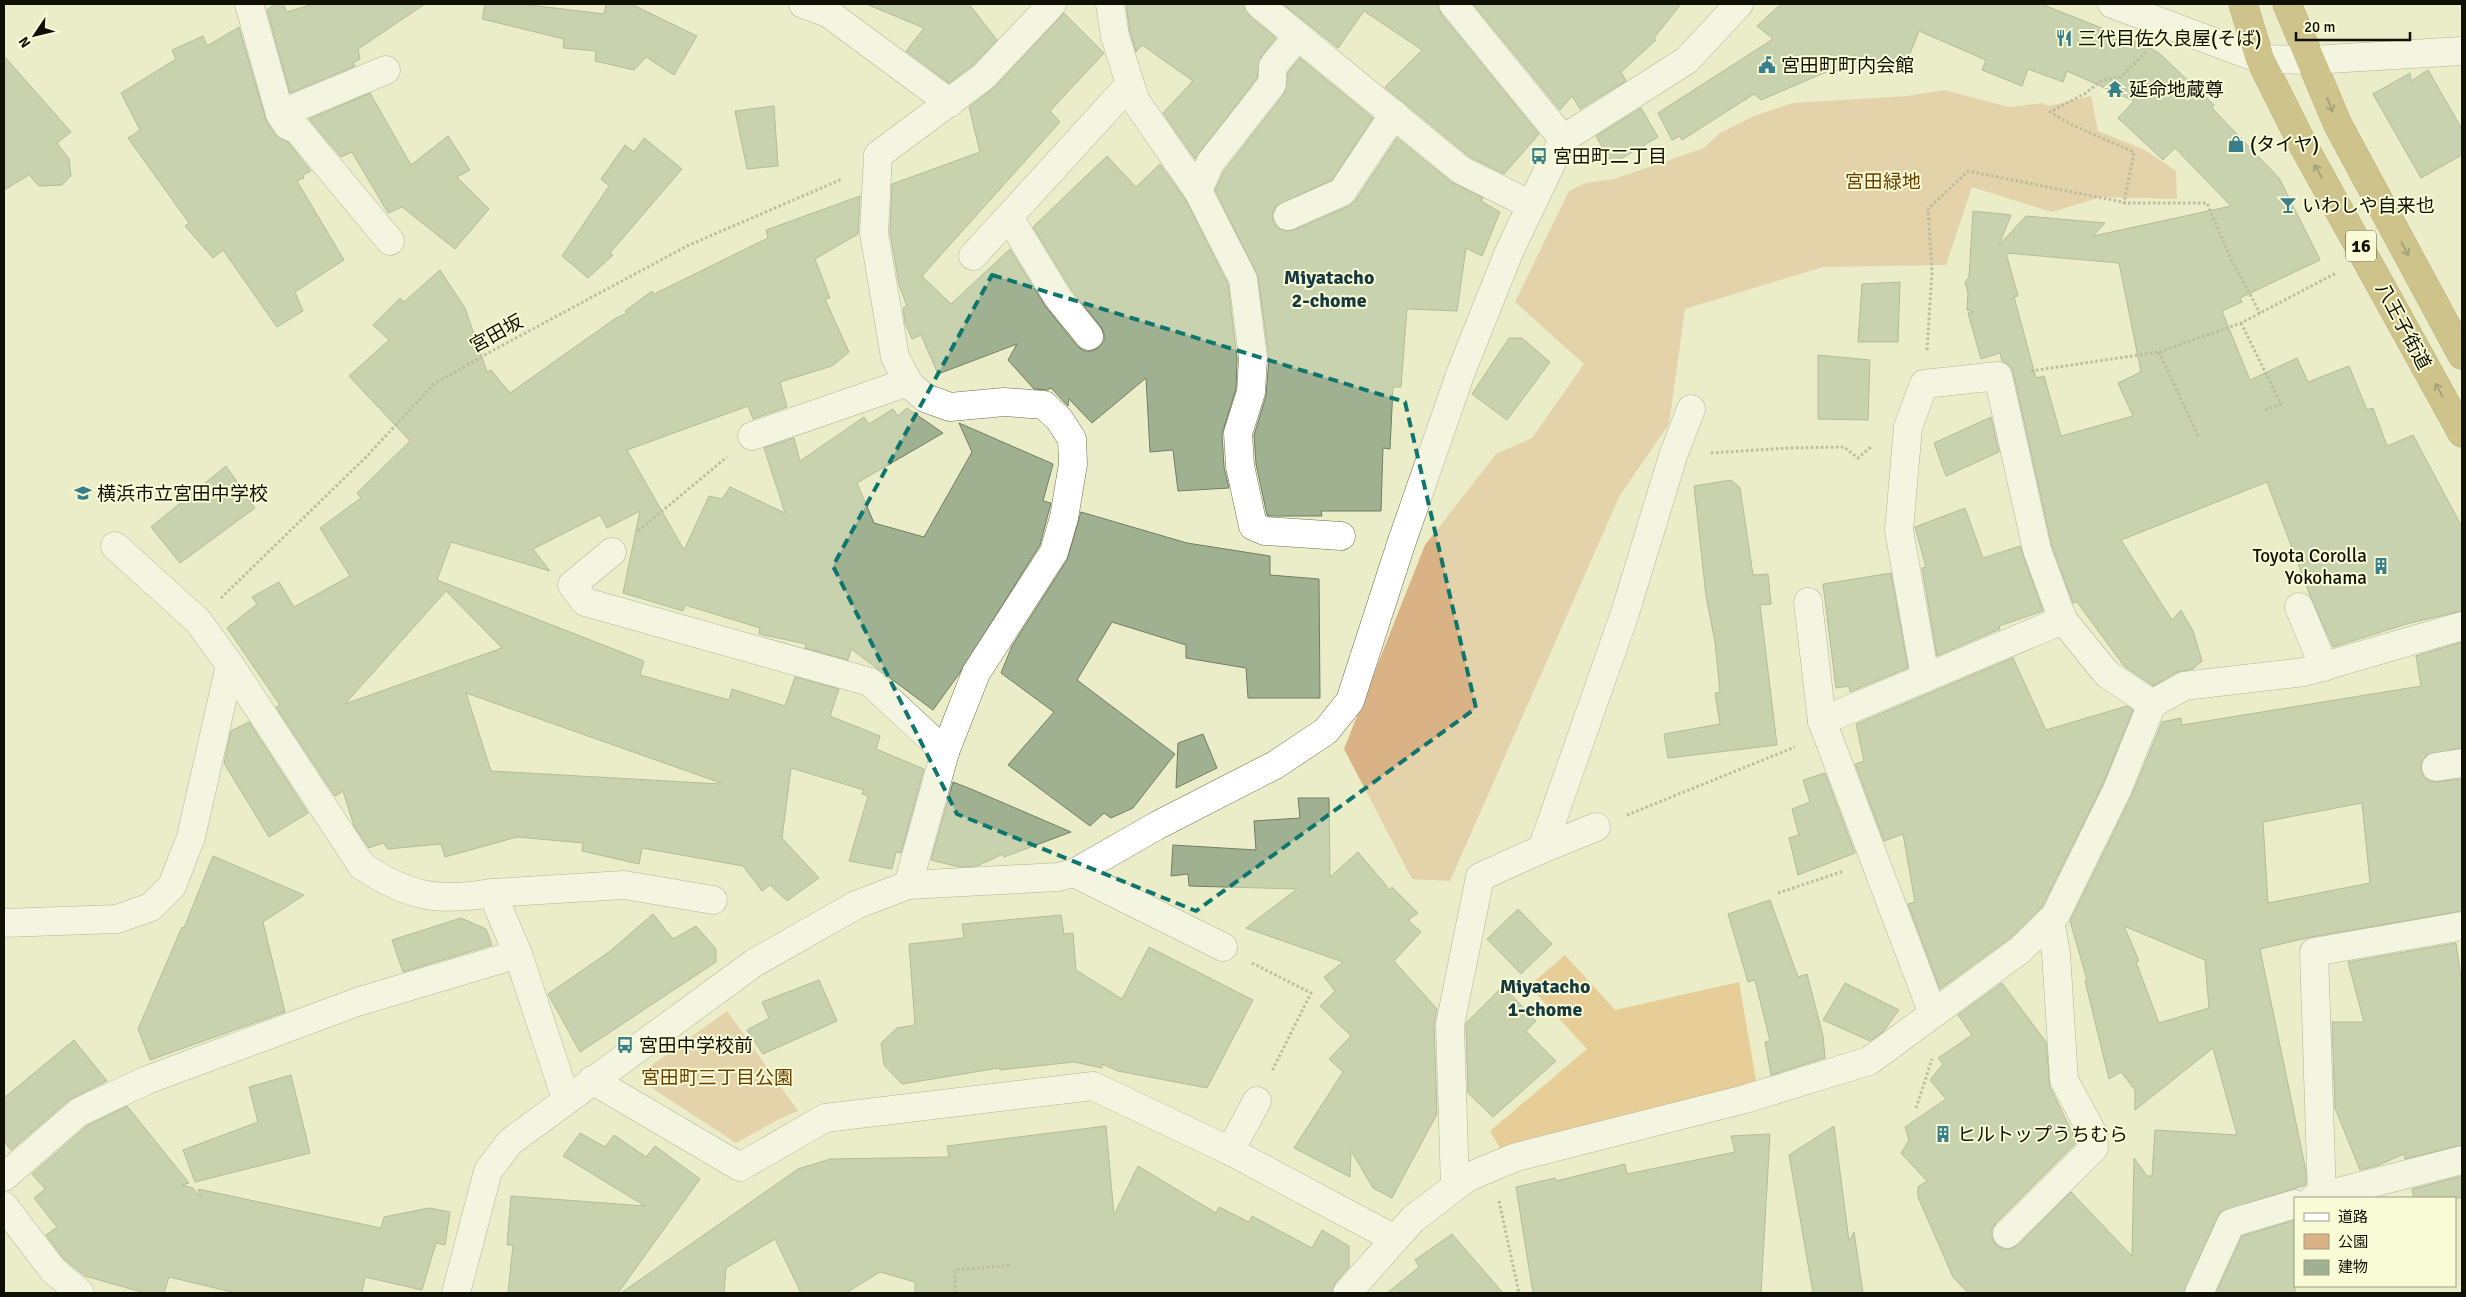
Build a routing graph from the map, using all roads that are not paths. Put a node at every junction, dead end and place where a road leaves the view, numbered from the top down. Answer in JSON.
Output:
{"nodes":[{"id":1,"x":249,"y":4,"type":"edge"},
{"id":2,"x":803,"y":4,"type":"edge"},
{"id":3,"x":1052,"y":4,"type":"edge"},
{"id":4,"x":1110,"y":4,"type":"edge"},
{"id":5,"x":1259,"y":4,"type":"edge"},
{"id":6,"x":1453,"y":4,"type":"edge"},
{"id":7,"x":1739,"y":4,"type":"edge"},
{"id":8,"x":2112,"y":4,"type":"edge"},
{"id":9,"x":2244,"y":4,"type":"edge"},
{"id":10,"x":2287,"y":4,"type":"edge"},
{"id":11,"x":1298,"y":36,"type":"junction"},
{"id":12,"x":2462,"y":51,"type":"edge"},
{"id":13,"x":2260,"y":59,"type":"junction"},
{"id":14,"x":2312,"y":60,"type":"junction"},
{"id":15,"x":386,"y":70,"type":"dead end"},
{"id":16,"x":1130,"y":84,"type":"junction"},
{"id":17,"x":950,"y":103,"type":"junction"},
{"id":18,"x":280,"y":114,"type":"junction"},
{"id":19,"x":1394,"y":114,"type":"junction"},
{"id":20,"x":1564,"y":139,"type":"junction"},
{"id":21,"x":1198,"y":191,"type":"junction"},
{"id":22,"x":1531,"y":205,"type":"junction"},
{"id":23,"x":1288,"y":216,"type":"dead end"},
{"id":24,"x":1009,"y":217,"type":"junction"},
{"id":25,"x":390,"y":241,"type":"dead end"},
{"id":26,"x":973,"y":256,"type":"dead end"},
{"id":27,"x":1089,"y":336,"type":"dead end"},
{"id":28,"x":2462,"y":355,"type":"edge"},
{"id":29,"x":908,"y":382,"type":"junction"},
{"id":30,"x":1692,"y":409,"type":"dead end"},
{"id":31,"x":2462,"y":433,"type":"edge"},
{"id":32,"x":752,"y":436,"type":"road end"},
{"id":33,"x":1341,"y":536,"type":"dead end"},
{"id":34,"x":115,"y":546,"type":"dead end"},
{"id":35,"x":612,"y":552,"type":"road end"},
{"id":36,"x":1808,"y":602,"type":"dead end"},
{"id":37,"x":2299,"y":607,"type":"dead end"},
{"id":38,"x":2063,"y":620,"type":"junction"},
{"id":39,"x":2462,"y":626,"type":"edge"},
{"id":40,"x":230,"y":665,"type":"junction"},
{"id":41,"x":2324,"y":667,"type":"junction"},
{"id":42,"x":1925,"y":677,"type":"junction"},
{"id":43,"x":2152,"y":704,"type":"junction"},
{"id":44,"x":1822,"y":721,"type":"junction"},
{"id":45,"x":944,"y":752,"type":"junction"},
{"id":46,"x":1596,"y":827,"type":"road end"},
{"id":47,"x":1542,"y":849,"type":"junction"},
{"id":48,"x":1074,"y":873,"type":"junction"},
{"id":49,"x":908,"y":885,"type":"junction"},
{"id":50,"x":492,"y":893,"type":"junction"},
{"id":51,"x":713,"y":900,"type":"dead end"},
{"id":52,"x":2050,"y":921,"type":"junction"},
{"id":53,"x":4,"y":923,"type":"edge"},
{"id":54,"x":2462,"y":926,"type":"edge"},
{"id":55,"x":1223,"y":947,"type":"road end"},
{"id":56,"x":518,"y":954,"type":"junction"},
{"id":57,"x":1933,"y":1014,"type":"junction"},
{"id":58,"x":592,"y":1080,"type":"junction"},
{"id":59,"x":566,"y":1099,"type":"junction"},
{"id":60,"x":1257,"y":1101,"type":"road end"},
{"id":61,"x":1230,"y":1151,"type":"junction"},
{"id":62,"x":2462,"y":1160,"type":"edge"},
{"id":63,"x":4,"y":1177,"type":"edge"},
{"id":64,"x":1455,"y":1187,"type":"junction"},
{"id":65,"x":2318,"y":1197,"type":"edge"},
{"id":66,"x":2294,"y":1204,"type":"edge"},
{"id":67,"x":4,"y":1206,"type":"edge"},
{"id":68,"x":2007,"y":1234,"type":"dead end"},
{"id":69,"x":1395,"y":1240,"type":"junction"},
{"id":70,"x":80,"y":1293,"type":"edge"},
{"id":71,"x":456,"y":1293,"type":"edge"},
{"id":72,"x":1347,"y":1293,"type":"edge"},
{"id":73,"x":2199,"y":1293,"type":"edge"}],
"edges":[{"from":1,"to":18,"type":"street"},
{"from":2,"to":17,"type":"street"},
{"from":3,"to":17,"type":"street"},
{"from":4,"to":16,"type":"street"},
{"from":5,"to":11,"type":"street"},
{"from":6,"to":20,"type":"street"},
{"from":7,"to":20,"type":"street"},
{"from":8,"to":13,"type":"street"},
{"from":9,"to":13,"type":"highway","name":"八王子街道","number":"16"},
{"from":10,"to":14,"type":"highway","name":"八王子街道","number":"16"},
{"from":11,"to":19,"type":"street"},
{"from":11,"to":21,"type":"street"},
{"from":12,"to":14,"type":"street"},
{"from":13,"to":14,"type":"street"},
{"from":31,"to":13,"type":"highway","name":"八王子街道","number":"16","one_way":true},
{"from":14,"to":28,"type":"highway","name":"八王子街道","number":"16","one_way":true},
{"from":15,"to":18,"type":"street"},
{"from":16,"to":21,"type":"street"},
{"from":16,"to":24,"type":"street"},
{"from":17,"to":29,"type":"street"},
{"from":18,"to":25,"type":"street"},
{"from":19,"to":22,"type":"street"},
{"from":19,"to":23,"type":"street"},
{"from":20,"to":22,"type":"street"},
{"from":21,"to":33,"type":"street"},
{"from":22,"to":48,"type":"street"},
{"from":24,"to":26,"type":"street"},
{"from":24,"to":27,"type":"street"},
{"from":29,"to":32,"type":"street"},
{"from":29,"to":45,"type":"street"},
{"from":30,"to":47,"type":"street"},
{"from":34,"to":40,"type":"street"},
{"from":35,"to":45,"type":"street"},
{"from":36,"to":44,"type":"street"},
{"from":37,"to":41,"type":"street"},
{"from":38,"to":42,"type":"street"},
{"from":38,"to":42,"type":"street"},
{"from":38,"to":43,"type":"street"},
{"from":39,"to":41,"type":"street"},
{"from":40,"to":50,"type":"street"},
{"from":40,"to":53,"type":"street"},
{"from":41,"to":43,"type":"street"},
{"from":42,"to":44,"type":"street"},
{"from":43,"to":52,"type":"street"},
{"from":44,"to":57,"type":"street"},
{"from":45,"to":49,"type":"street"},
{"from":46,"to":47,"type":"street"},
{"from":47,"to":64,"type":"street"},
{"from":48,"to":49,"type":"street"},
{"from":48,"to":55,"type":"street"},
{"from":49,"to":58,"type":"street"},
{"from":50,"to":51,"type":"street"},
{"from":50,"to":56,"type":"street"},
{"from":52,"to":57,"type":"street"},
{"from":52,"to":68,"type":"street"},
{"from":54,"to":65,"type":"street"},
{"from":56,"to":59,"type":"street"},
{"from":56,"to":63,"type":"street"},
{"from":57,"to":64,"type":"street"},
{"from":58,"to":59,"type":"street"},
{"from":58,"to":61,"type":"street"},
{"from":59,"to":71,"type":"street"},
{"from":60,"to":61,"type":"street"},
{"from":61,"to":69,"type":"street"},
{"from":62,"to":65,"type":"street"},
{"from":64,"to":69,"type":"street"},
{"from":66,"to":73,"type":"street"},
{"from":67,"to":70,"type":"street"},
{"from":69,"to":72,"type":"street"}]}
